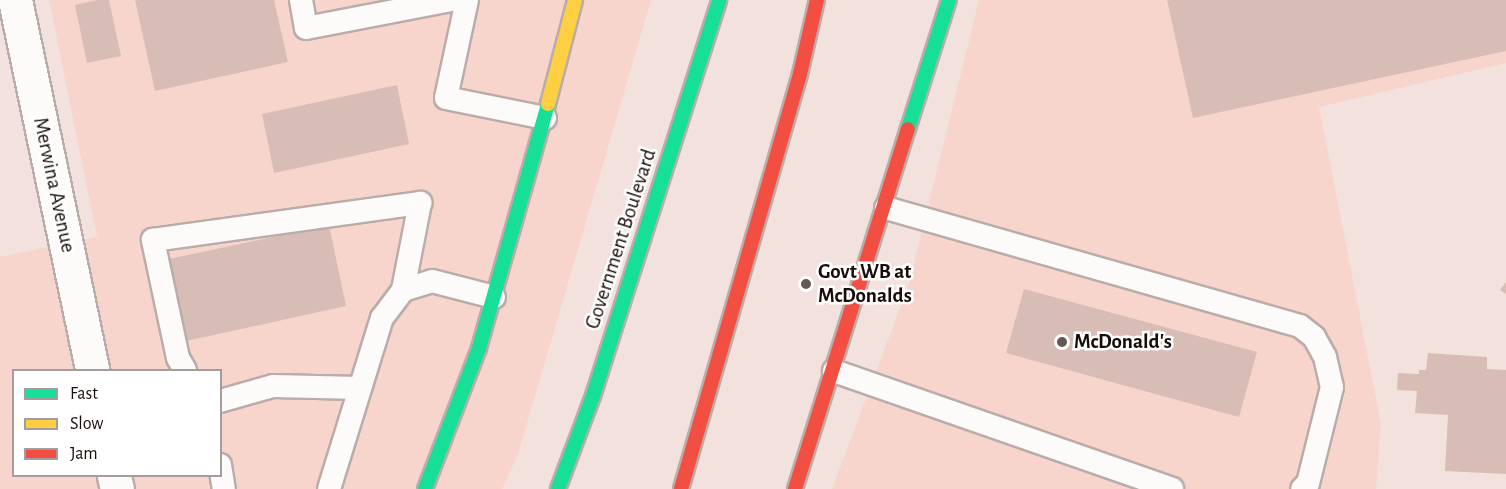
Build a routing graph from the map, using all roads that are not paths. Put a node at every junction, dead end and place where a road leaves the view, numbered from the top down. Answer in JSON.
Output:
{"nodes":[{"id":1,"x":15,"y":0,"type":"edge"},
{"id":2,"x":301,"y":0,"type":"edge"},
{"id":3,"x":452,"y":0,"type":"edge"},
{"id":4,"x":467,"y":0,"type":"edge"},
{"id":5,"x":575,"y":0,"type":"edge"},
{"id":6,"x":719,"y":0,"type":"edge"},
{"id":7,"x":817,"y":0,"type":"edge"},
{"id":8,"x":949,"y":0,"type":"edge"},
{"id":9,"x":545,"y":118,"type":"junction"},
{"id":10,"x":886,"y":208,"type":"junction"},
{"id":11,"x":403,"y":290,"type":"junction"},
{"id":12,"x":494,"y":297,"type":"junction"},
{"id":13,"x":92,"y":369,"type":"edge"},
{"id":14,"x":184,"y":369,"type":"edge"},
{"id":15,"x":834,"y":371,"type":"junction"},
{"id":16,"x":360,"y":388,"type":"junction"},
{"id":17,"x":222,"y":399,"type":"edge"},
{"id":18,"x":329,"y":489,"type":"edge"},
{"id":19,"x":425,"y":489,"type":"edge"},
{"id":20,"x":558,"y":489,"type":"edge"},
{"id":21,"x":681,"y":489,"type":"edge"},
{"id":22,"x":795,"y":489,"type":"edge"},
{"id":23,"x":1172,"y":489,"type":"edge"},
{"id":24,"x":1302,"y":489,"type":"edge"}],
"edges":[{"from":1,"to":13,"type":"street","name":"Merwina Avenue"},
{"from":2,"to":3,"type":"lane"},
{"from":4,"to":9,"type":"lane"},
{"from":5,"to":9,"type":"street"},
{"from":6,"to":20,"type":"street","name":"Government Boulevard"},
{"from":7,"to":21,"type":"street"},
{"from":8,"to":10,"type":"street"},
{"from":9,"to":12,"type":"street"},
{"from":10,"to":15,"type":"street"},
{"from":10,"to":24,"type":"lane"},
{"from":11,"to":12,"type":"lane"},
{"from":11,"to":14,"type":"lane"},
{"from":11,"to":16,"type":"lane"},
{"from":12,"to":19,"type":"street"},
{"from":15,"to":22,"type":"street"},
{"from":15,"to":23,"type":"lane"},
{"from":16,"to":17,"type":"lane"},
{"from":16,"to":18,"type":"lane"}]}
